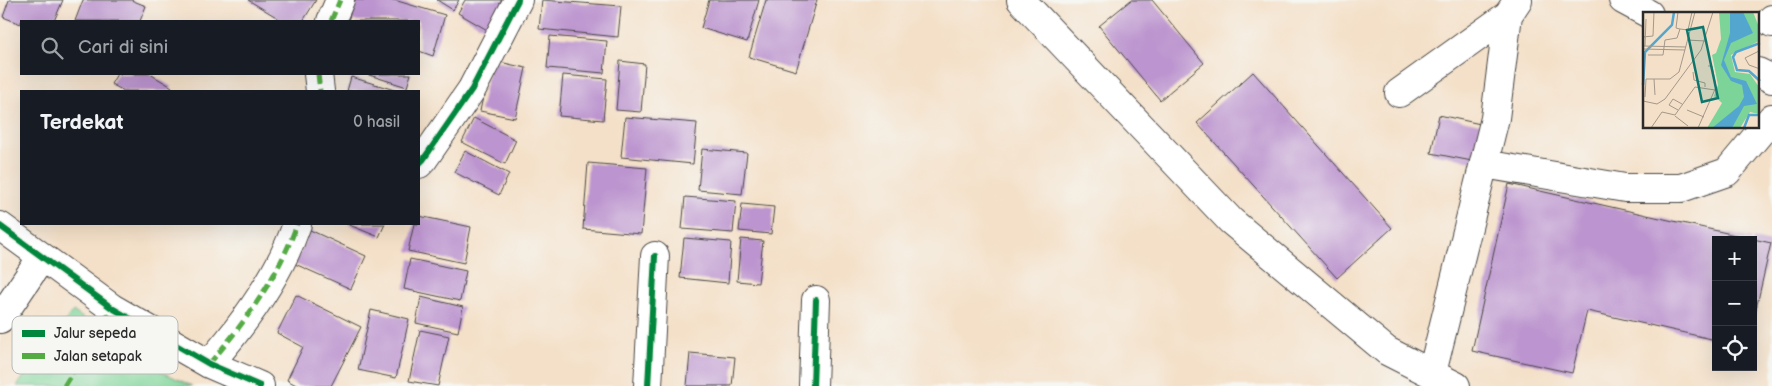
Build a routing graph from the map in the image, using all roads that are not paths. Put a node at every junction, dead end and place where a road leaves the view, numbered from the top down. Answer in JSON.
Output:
{"nodes":[{"id":1,"x":340,"y":0,"type":"edge"},
{"id":2,"x":518,"y":0,"type":"edge"},
{"id":3,"x":1021,"y":0,"type":"edge"},
{"id":4,"x":1623,"y":0,"type":"edge"},
{"id":5,"x":1513,"y":7,"type":"edge"},
{"id":6,"x":1645,"y":12,"type":"edge"},
{"id":7,"x":1772,"y":19,"type":"edge"},
{"id":8,"x":331,"y":20,"type":"edge"},
{"id":9,"x":1772,"y":23,"type":"edge"},
{"id":10,"x":1760,"y":73,"type":"edge"},
{"id":11,"x":318,"y":75,"type":"edge"},
{"id":12,"x":1772,"y":79,"type":"edge"},
{"id":13,"x":320,"y":90,"type":"edge"},
{"id":14,"x":1399,"y":93,"type":"dead end"},
{"id":15,"x":1772,"y":118,"type":"edge"},
{"id":16,"x":420,"y":163,"type":"edge"},
{"id":17,"x":1484,"y":164,"type":"junction"},
{"id":18,"x":296,"y":225,"type":"edge"},
{"id":19,"x":0,"y":226,"type":"edge"},
{"id":20,"x":655,"y":256,"type":"dead end"},
{"id":21,"x":42,"y":257,"type":"junction"},
{"id":22,"x":816,"y":300,"type":"dead end"},
{"id":23,"x":126,"y":316,"type":"edge"},
{"id":24,"x":0,"y":320,"type":"edge"},
{"id":25,"x":178,"y":346,"type":"edge"},
{"id":26,"x":209,"y":364,"type":"junction"},
{"id":27,"x":1432,"y":373,"type":"junction"},
{"id":28,"x":260,"y":386,"type":"edge"},
{"id":29,"x":648,"y":386,"type":"edge"},
{"id":30,"x":813,"y":386,"type":"edge"},
{"id":31,"x":1456,"y":386,"type":"edge"}],
"edges":[{"from":1,"to":8,"type":"street"},
{"from":2,"to":16,"type":"street"},
{"from":3,"to":27,"type":"street"},
{"from":4,"to":6,"type":"street"},
{"from":5,"to":14,"type":"street"},
{"from":5,"to":17,"type":"street"},
{"from":7,"to":9,"type":"street"},
{"from":10,"to":12,"type":"street"},
{"from":11,"to":13,"type":"street"},
{"from":15,"to":17,"type":"street"},
{"from":17,"to":27,"type":"street"},
{"from":18,"to":26,"type":"street"},
{"from":19,"to":21,"type":"street"},
{"from":20,"to":29,"type":"street"},
{"from":21,"to":23,"type":"street"},
{"from":21,"to":24,"type":"street"},
{"from":22,"to":30,"type":"street"},
{"from":25,"to":26,"type":"street"},
{"from":26,"to":28,"type":"street"},
{"from":27,"to":31,"type":"street"}]}
